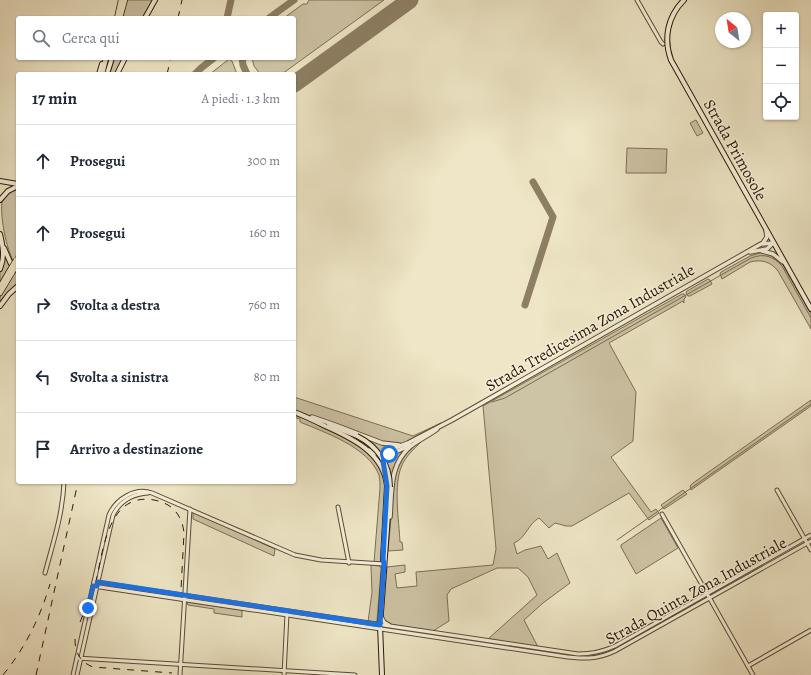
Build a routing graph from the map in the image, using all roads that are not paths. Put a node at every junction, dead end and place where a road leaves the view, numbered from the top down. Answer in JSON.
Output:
{"nodes":[{"id":1,"x":122,"y":0,"type":"edge"},
{"id":2,"x":125,"y":0,"type":"edge"},
{"id":3,"x":154,"y":0,"type":"edge"},
{"id":4,"x":637,"y":0,"type":"edge"},
{"id":5,"x":684,"y":0,"type":"edge"},
{"id":6,"x":118,"y":16,"type":"edge"},
{"id":7,"x":121,"y":16,"type":"edge"},
{"id":8,"x":146,"y":16,"type":"edge"},
{"id":9,"x":663,"y":44,"type":"dead end"},
{"id":10,"x":104,"y":60,"type":"edge"},
{"id":11,"x":110,"y":60,"type":"edge"},
{"id":12,"x":124,"y":60,"type":"edge"},
{"id":13,"x":101,"y":72,"type":"edge"},
{"id":14,"x":106,"y":72,"type":"edge"},
{"id":15,"x":119,"y":72,"type":"edge"},
{"id":16,"x":0,"y":181,"type":"edge"},
{"id":17,"x":16,"y":185,"type":"edge"},
{"id":18,"x":16,"y":186,"type":"edge"},
{"id":19,"x":0,"y":200,"type":"edge"},
{"id":20,"x":766,"y":229,"type":"junction"},
{"id":21,"x":0,"y":234,"type":"edge"},
{"id":22,"x":2,"y":242,"type":"junction"},
{"id":23,"x":773,"y":242,"type":"junction"},
{"id":24,"x":761,"y":244,"type":"junction"},
{"id":25,"x":762,"y":251,"type":"junction"},
{"id":26,"x":748,"y":252,"type":"junction"},
{"id":27,"x":16,"y":262,"type":"edge"},
{"id":28,"x":0,"y":269,"type":"edge"},
{"id":29,"x":16,"y":269,"type":"edge"},
{"id":30,"x":11,"y":271,"type":"junction"},
{"id":31,"x":789,"y":271,"type":"junction"},
{"id":32,"x":0,"y":287,"type":"edge"},
{"id":33,"x":16,"y":288,"type":"edge"},
{"id":34,"x":0,"y":293,"type":"edge"},
{"id":35,"x":0,"y":306,"type":"edge"},
{"id":36,"x":811,"y":309,"type":"edge"},
{"id":37,"x":296,"y":413,"type":"edge"},
{"id":38,"x":303,"y":415,"type":"junction"},
{"id":39,"x":312,"y":418,"type":"junction"},
{"id":40,"x":443,"y":425,"type":"junction"},
{"id":41,"x":432,"y":433,"type":"junction"},
{"id":42,"x":404,"y":445,"type":"junction"},
{"id":43,"x":368,"y":450,"type":"junction"},
{"id":44,"x":386,"y":454,"type":"junction"},
{"id":45,"x":386,"y":475,"type":"junction"},
{"id":46,"x":64,"y":484,"type":"edge"},
{"id":47,"x":777,"y":490,"type":"dead end"},
{"id":48,"x":338,"y":508,"type":"dead end"},
{"id":49,"x":190,"y":509,"type":"junction"},
{"id":50,"x":662,"y":514,"type":"dead end"},
{"id":51,"x":387,"y":532,"type":"junction"},
{"id":52,"x":811,"y":536,"type":"edge"},
{"id":53,"x":805,"y":539,"type":"junction"},
{"id":54,"x":811,"y":541,"type":"edge"},
{"id":55,"x":807,"y":543,"type":"junction"},
{"id":56,"x":811,"y":550,"type":"edge"},
{"id":57,"x":349,"y":563,"type":"junction"},
{"id":58,"x":384,"y":564,"type":"junction"},
{"id":59,"x":45,"y":573,"type":"dead end"},
{"id":60,"x":95,"y":584,"type":"junction"},
{"id":61,"x":137,"y":590,"type":"junction"},
{"id":62,"x":708,"y":594,"type":"junction"},
{"id":63,"x":185,"y":595,"type":"junction"},
{"id":64,"x":710,"y":598,"type":"junction"},
{"id":65,"x":185,"y":600,"type":"junction"},
{"id":66,"x":271,"y":608,"type":"junction"},
{"id":67,"x":288,"y":610,"type":"junction"},
{"id":68,"x":270,"y":612,"type":"junction"},
{"id":69,"x":287,"y":615,"type":"junction"},
{"id":70,"x":380,"y":615,"type":"junction"},
{"id":71,"x":390,"y":626,"type":"junction"},
{"id":72,"x":380,"y":627,"type":"junction"},
{"id":73,"x":811,"y":630,"type":"edge"},
{"id":74,"x":615,"y":646,"type":"junction"},
{"id":75,"x":610,"y":649,"type":"junction"},
{"id":76,"x":617,"y":650,"type":"junction"},
{"id":77,"x":611,"y":653,"type":"junction"},
{"id":78,"x":79,"y":658,"type":"junction"},
{"id":79,"x":181,"y":665,"type":"junction"},
{"id":80,"x":748,"y":666,"type":"junction"},
{"id":81,"x":284,"y":670,"type":"junction"},
{"id":82,"x":73,"y":675,"type":"edge"},
{"id":83,"x":77,"y":675,"type":"edge"},
{"id":84,"x":180,"y":675,"type":"edge"},
{"id":85,"x":284,"y":675,"type":"edge"},
{"id":86,"x":355,"y":675,"type":"edge"},
{"id":87,"x":382,"y":675,"type":"edge"},
{"id":88,"x":753,"y":675,"type":"edge"}],
"edges":[{"from":1,"to":6,"type":"main road"},
{"from":2,"to":7,"type":"main road"},
{"from":3,"to":8,"type":"main road"},
{"from":4,"to":9,"type":"street"},
{"from":5,"to":20,"type":"main road","name":"Strada Primosole"},
{"from":10,"to":13,"type":"main road"},
{"from":11,"to":14,"type":"main road"},
{"from":12,"to":15,"type":"main road"},
{"from":16,"to":17,"type":"main road"},
{"from":18,"to":19,"type":"main road"},
{"from":20,"to":23,"type":"main road","name":"Strada Primosole"},
{"from":20,"to":24,"type":"street"},
{"from":21,"to":22,"type":"main road"},
{"from":22,"to":28,"type":"main road"},
{"from":22,"to":29,"type":"main road"},
{"from":23,"to":24,"type":"street"},
{"from":23,"to":25,"type":"street"},
{"from":23,"to":31,"type":"main road","name":"Strada Primosole"},
{"from":24,"to":26,"type":"street","name":"Strada Tredicesima Zona Industriale"},
{"from":25,"to":26,"type":"street"},
{"from":25,"to":31,"type":"street"},
{"from":26,"to":40,"type":"street","name":"Strada Tredicesima Zona Industriale"},
{"from":27,"to":30,"type":"main road","bridge":true},
{"from":30,"to":32,"type":"main road"},
{"from":30,"to":34,"type":"main road"},
{"from":31,"to":36,"type":"main road","name":"Strada Primosole"},
{"from":33,"to":35,"type":"main road"},
{"from":37,"to":38,"type":"main road"},
{"from":38,"to":39,"type":"main road"},
{"from":38,"to":43,"type":"main road"},
{"from":39,"to":42,"type":"street"},
{"from":39,"to":51,"type":"main road","bridge":true},
{"from":40,"to":41,"type":"street"},
{"from":40,"to":42,"type":"street"},
{"from":41,"to":44,"type":"street"},
{"from":41,"to":51,"type":"street"},
{"from":42,"to":44,"type":"street"},
{"from":43,"to":44,"type":"street"},
{"from":43,"to":45,"type":"main road"},
{"from":44,"to":45,"type":"street"},
{"from":45,"to":58,"type":"main road"},
{"from":46,"to":59,"type":"street"},
{"from":47,"to":53,"type":"street"},
{"from":48,"to":57,"type":"street"},
{"from":49,"to":57,"type":"street"},
{"from":49,"to":60,"type":"street"},
{"from":49,"to":63,"type":"street"},
{"from":50,"to":62,"type":"street"},
{"from":51,"to":58,"type":"main road"},
{"from":52,"to":53,"type":"street","name":"Strada Quinta Zona Industriale"},
{"from":53,"to":55,"type":"street"},
{"from":53,"to":62,"type":"street","name":"Strada Quinta Zona Industriale"},
{"from":54,"to":55,"type":"street","name":"Strada Quinta Zona Industriale"},
{"from":55,"to":56,"type":"street"},
{"from":55,"to":64,"type":"street","name":"Strada Quinta Zona Industriale"},
{"from":57,"to":58,"type":"street"},
{"from":58,"to":70,"type":"main road"},
{"from":60,"to":61,"type":"street","name":"Strada Quinta Zona Industriale"},
{"from":60,"to":78,"type":"street"},
{"from":61,"to":63,"type":"street","name":"Strada Quinta Zona Industriale"},
{"from":61,"to":65,"type":"street","name":"Strada Quinta Zona Industriale"},
{"from":62,"to":64,"type":"street"},
{"from":62,"to":74,"type":"street","name":"Strada Quinta Zona Industriale"},
{"from":63,"to":65,"type":"street"},
{"from":63,"to":66,"type":"street","name":"Strada Quinta Zona Industriale"},
{"from":64,"to":76,"type":"street","name":"Strada Quinta Zona Industriale"},
{"from":64,"to":80,"type":"street"},
{"from":65,"to":68,"type":"street","name":"Strada Quinta Zona Industriale"},
{"from":65,"to":79,"type":"street"},
{"from":66,"to":67,"type":"street","name":"Strada Quinta Zona Industriale"},
{"from":66,"to":68,"type":"street"},
{"from":67,"to":69,"type":"street"},
{"from":67,"to":72,"type":"street","name":"Strada Quinta Zona Industriale"},
{"from":68,"to":69,"type":"street","name":"Strada Quinta Zona Industriale"},
{"from":69,"to":72,"type":"street","name":"Strada Quinta Zona Industriale"},
{"from":69,"to":81,"type":"street"},
{"from":70,"to":71,"type":"street"},
{"from":70,"to":72,"type":"main road"},
{"from":71,"to":72,"type":"street","name":"Strada Quinta Zona Industriale"},
{"from":71,"to":75,"type":"street","name":"Strada Quinta Zona Industriale"},
{"from":72,"to":77,"type":"street","name":"Strada Quinta Zona Industriale"},
{"from":72,"to":87,"type":"main road"},
{"from":73,"to":80,"type":"street"},
{"from":74,"to":75,"type":"street","name":"Strada Quinta Zona Industriale"},
{"from":74,"to":76,"type":"street"},
{"from":75,"to":77,"type":"street"},
{"from":76,"to":77,"type":"street","name":"Strada Quinta Zona Industriale"},
{"from":78,"to":79,"type":"street"},
{"from":78,"to":82,"type":"street"},
{"from":78,"to":83,"type":"street"},
{"from":79,"to":81,"type":"street"},
{"from":79,"to":84,"type":"street"},
{"from":80,"to":88,"type":"street"},
{"from":81,"to":85,"type":"street"},
{"from":81,"to":86,"type":"street"}]}
